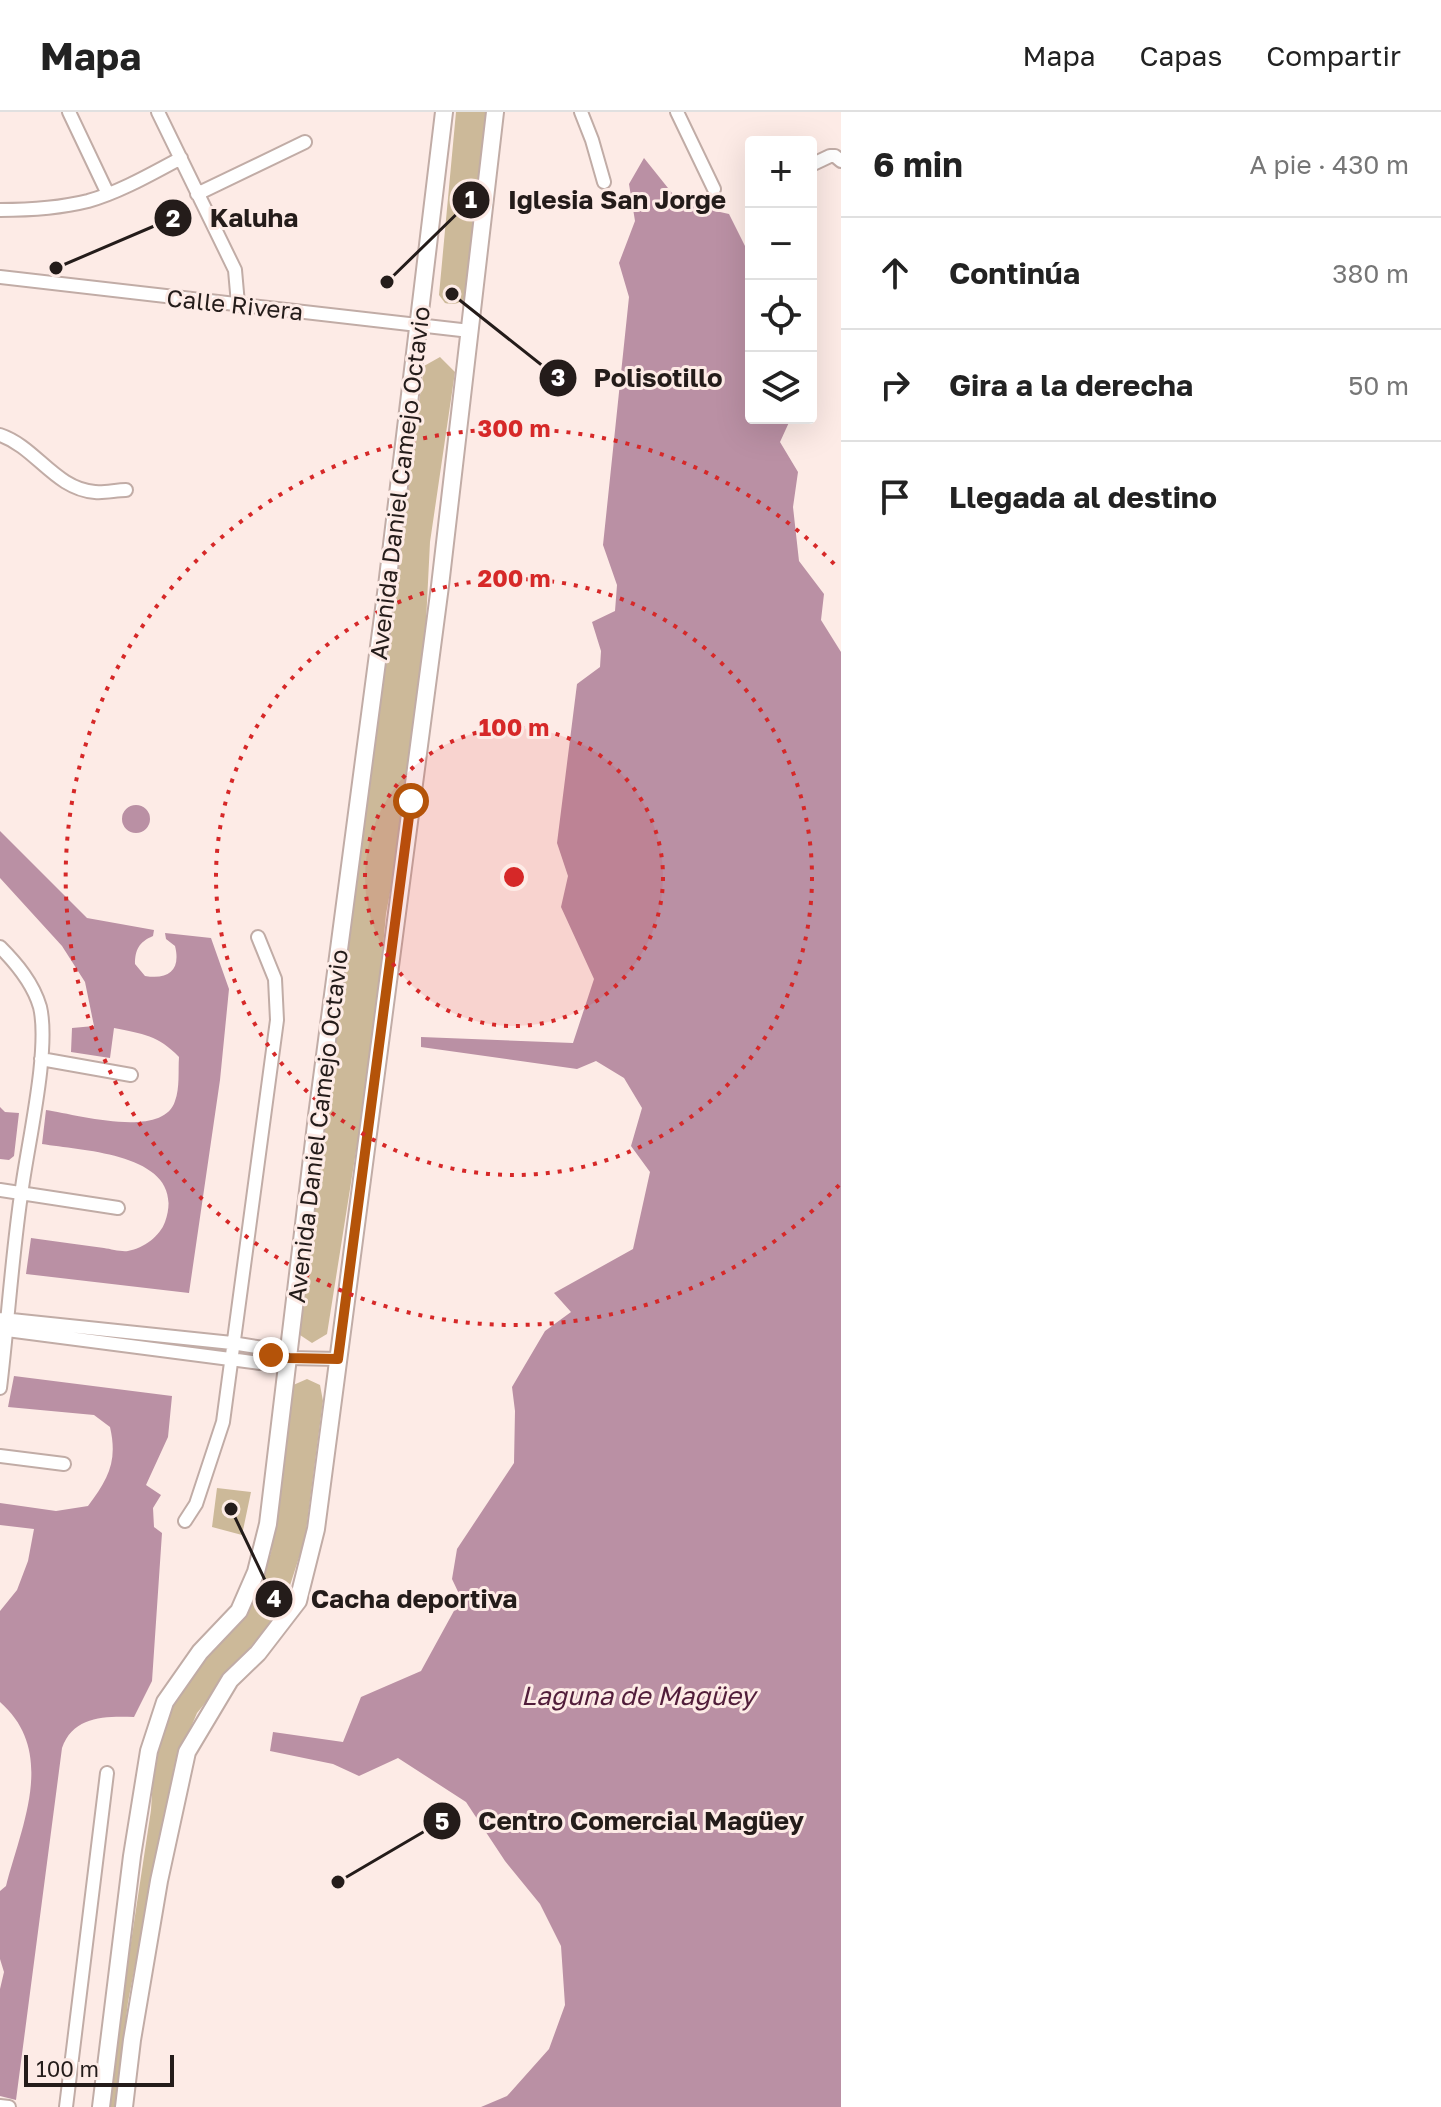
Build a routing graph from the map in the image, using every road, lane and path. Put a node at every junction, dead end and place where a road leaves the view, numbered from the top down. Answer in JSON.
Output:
{"nodes":[{"id":1,"x":69,"y":112,"type":"edge"},
{"id":2,"x":158,"y":112,"type":"edge"},
{"id":3,"x":444,"y":112,"type":"edge"},
{"id":4,"x":495,"y":112,"type":"edge"},
{"id":5,"x":581,"y":112,"type":"edge"},
{"id":6,"x":683,"y":114,"type":"edge"},
{"id":7,"x":305,"y":142,"type":"dead end"},
{"id":8,"x":181,"y":158,"type":"junction"},
{"id":9,"x":841,"y":161,"type":"edge"},
{"id":10,"x":817,"y":162,"type":"edge"},
{"id":11,"x":604,"y":182,"type":"dead end"},
{"id":12,"x":714,"y":189,"type":"dead end"},
{"id":13,"x":107,"y":192,"type":"junction"},
{"id":14,"x":197,"y":194,"type":"junction"},
{"id":15,"x":0,"y":210,"type":"edge"},
{"id":16,"x":0,"y":277,"type":"edge"},
{"id":17,"x":238,"y":304,"type":"junction"},
{"id":18,"x":419,"y":324,"type":"junction"},
{"id":19,"x":470,"y":331,"type":"junction"},
{"id":20,"x":0,"y":435,"type":"edge"},
{"id":21,"x":126,"y":490,"type":"dead end"},
{"id":22,"x":258,"y":937,"type":"dead end"},
{"id":23,"x":0,"y":947,"type":"edge"},
{"id":24,"x":41,"y":1059,"type":"junction"},
{"id":25,"x":131,"y":1075,"type":"dead end"},
{"id":26,"x":0,"y":1190,"type":"edge"},
{"id":27,"x":21,"y":1193,"type":"junction"},
{"id":28,"x":118,"y":1208,"type":"dead end"},
{"id":29,"x":4,"y":1323,"type":"edge"},
{"id":30,"x":232,"y":1343,"type":"junction"},
{"id":31,"x":271,"y":1355,"type":"junction"},
{"id":32,"x":289,"y":1358,"type":"junction"},
{"id":33,"x":230,"y":1359,"type":"junction"},
{"id":34,"x":338,"y":1359,"type":"junction"},
{"id":35,"x":0,"y":1388,"type":"edge"},
{"id":36,"x":0,"y":1456,"type":"edge"},
{"id":37,"x":64,"y":1464,"type":"dead end"},
{"id":38,"x":185,"y":1521,"type":"dead end"},
{"id":39,"x":107,"y":1773,"type":"dead end"},
{"id":40,"x":0,"y":2106,"type":"edge"},
{"id":41,"x":9,"y":2107,"type":"edge"},
{"id":42,"x":66,"y":2107,"type":"edge"},
{"id":43,"x":101,"y":2107,"type":"edge"},
{"id":44,"x":124,"y":2107,"type":"edge"}],
"edges":[{"from":1,"to":13,"type":"street"},
{"from":2,"to":8,"type":"street"},
{"from":3,"to":18,"type":"main road","name":"Avenida Daniel Camejo Octavio"},
{"from":4,"to":19,"type":"main road","name":"Avenida Daniel Camejo Octavio"},
{"from":5,"to":11,"type":"street"},
{"from":6,"to":12,"type":"street"},
{"from":7,"to":14,"type":"street"},
{"from":8,"to":13,"type":"street"},
{"from":8,"to":14,"type":"street"},
{"from":9,"to":10,"type":"street"},
{"from":13,"to":15,"type":"street"},
{"from":14,"to":17,"type":"street"},
{"from":16,"to":17,"type":"street","name":"Calle Rivera"},
{"from":17,"to":18,"type":"street","name":"Calle Rivera"},
{"from":18,"to":19,"type":"street","name":"Calle Rivera"},
{"from":18,"to":32,"type":"main road","name":"Avenida Daniel Camejo Octavio"},
{"from":19,"to":34,"type":"main road","name":"Avenida Daniel Camejo Octavio"},
{"from":20,"to":21,"type":"street"},
{"from":22,"to":30,"type":"street"},
{"from":23,"to":24,"type":"street"},
{"from":24,"to":25,"type":"street"},
{"from":24,"to":27,"type":"street"},
{"from":26,"to":27,"type":"street"},
{"from":27,"to":28,"type":"street"},
{"from":27,"to":29,"type":"street"},
{"from":29,"to":30,"type":"street"},
{"from":29,"to":33,"type":"street"},
{"from":29,"to":35,"type":"street"},
{"from":30,"to":31,"type":"street"},
{"from":30,"to":33,"type":"street"},
{"from":31,"to":32,"type":"street"},
{"from":31,"to":33,"type":"street"},
{"from":32,"to":34,"type":"street"},
{"from":32,"to":43,"type":"main road","name":"Avenida Daniel Camejo Octavio"},
{"from":33,"to":38,"type":"street"},
{"from":34,"to":44,"type":"main road","name":"Avenida Daniel Camejo Octavio"},
{"from":36,"to":37,"type":"street"},
{"from":39,"to":42,"type":"street"},
{"from":40,"to":41,"type":"street"}]}
